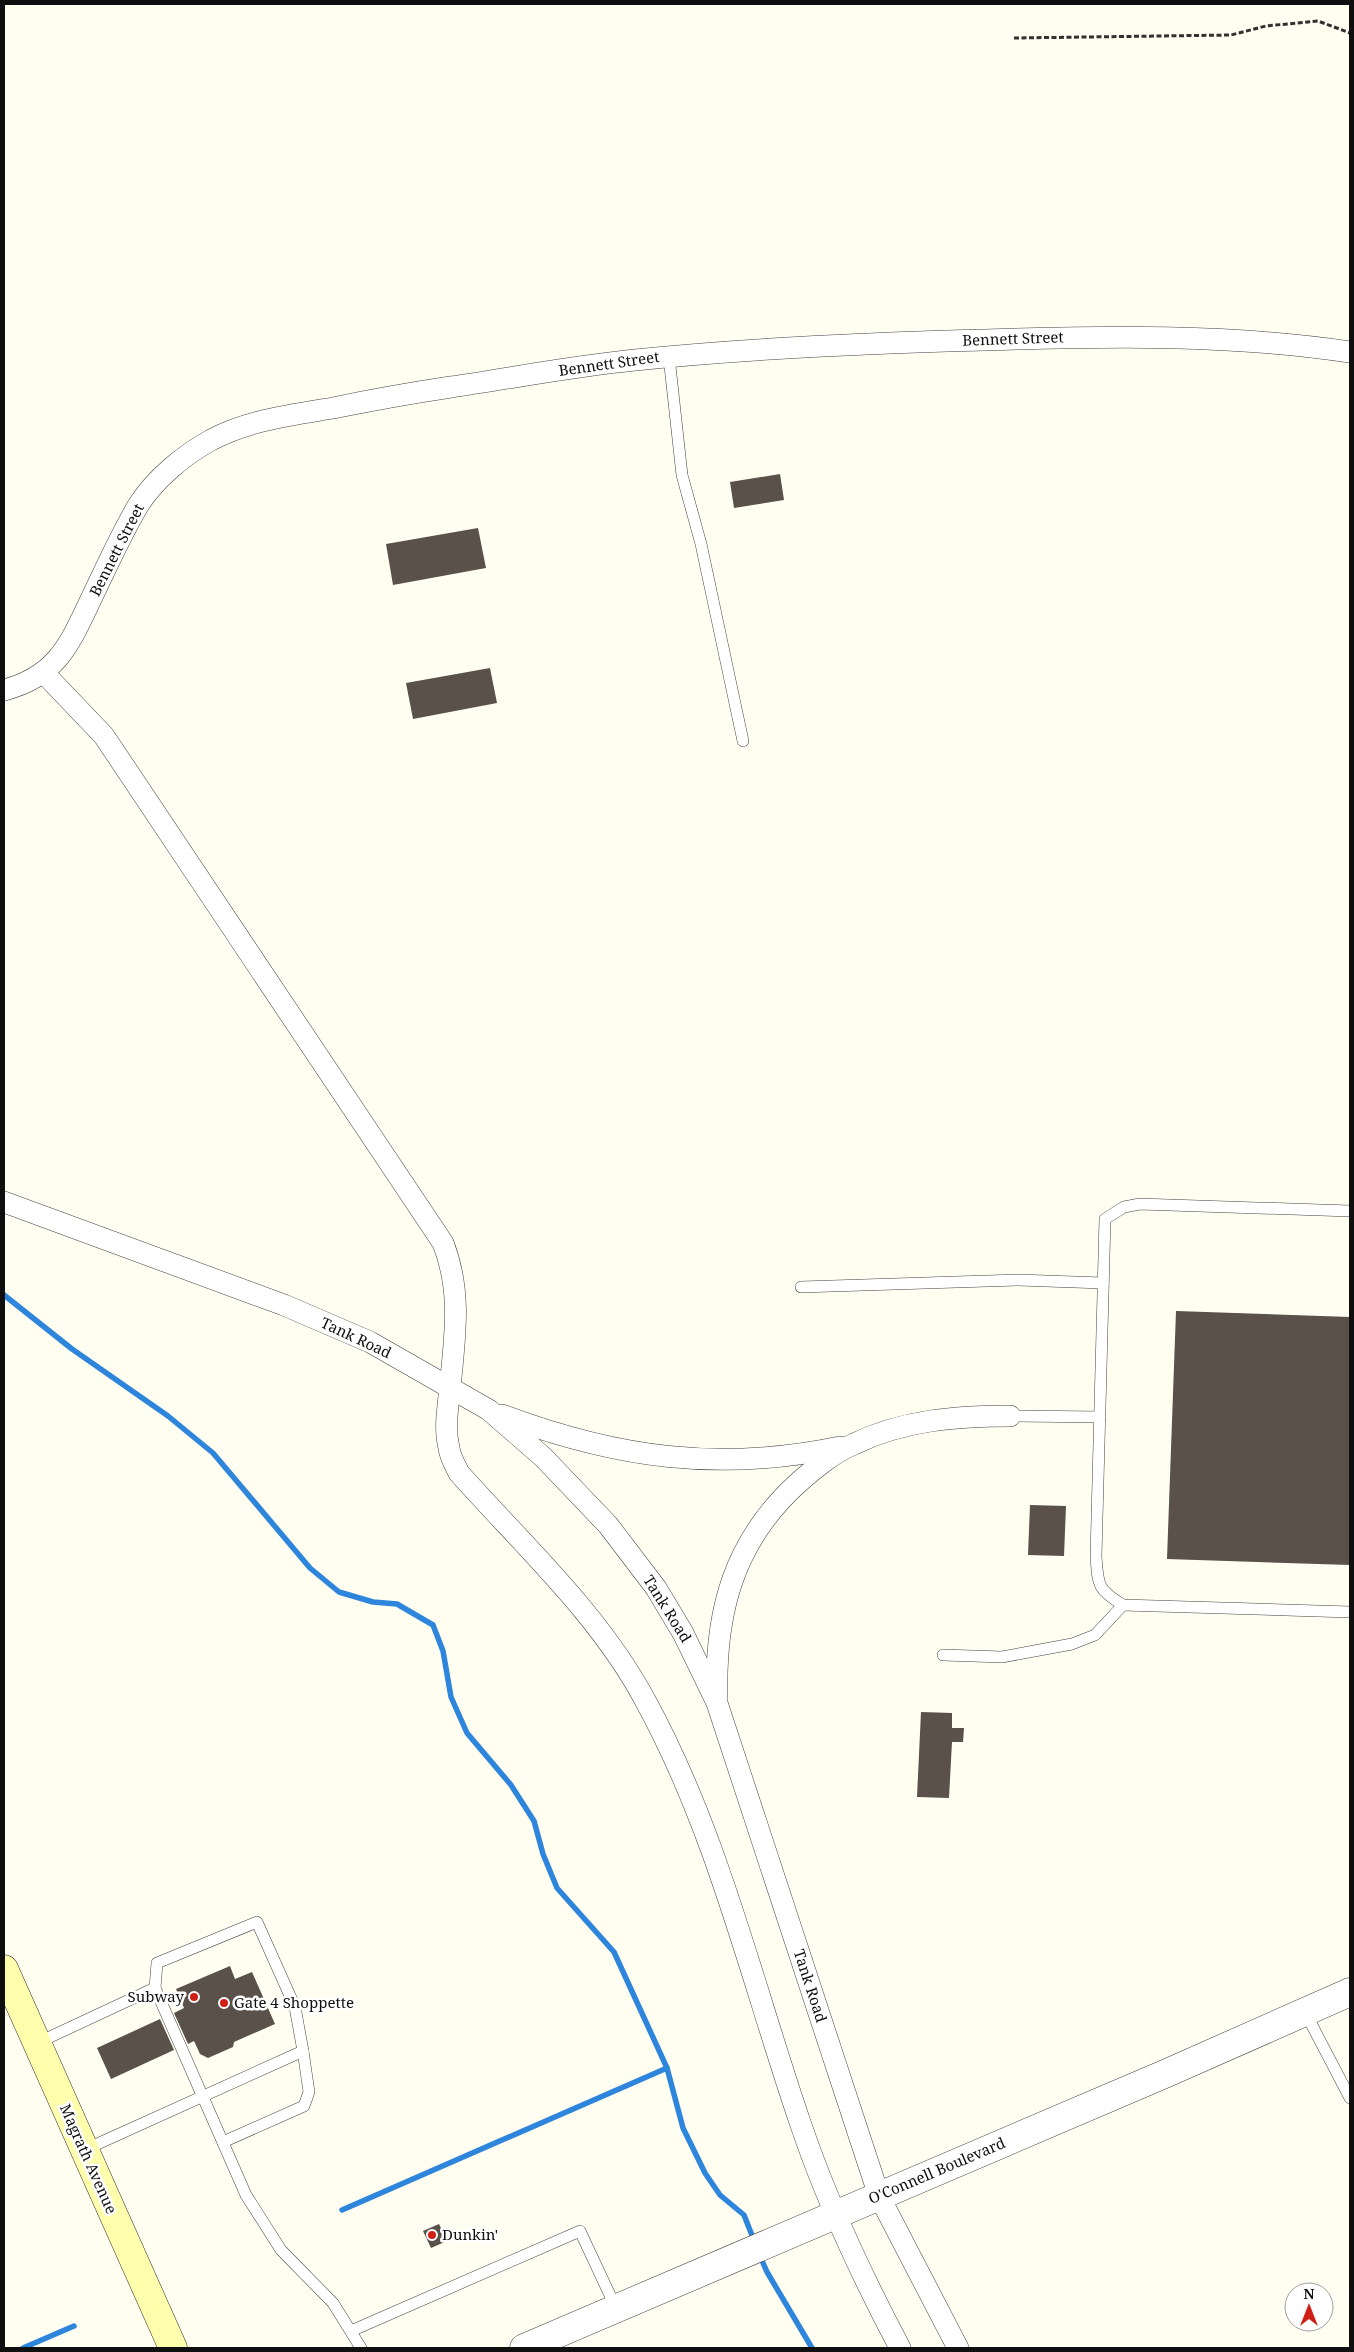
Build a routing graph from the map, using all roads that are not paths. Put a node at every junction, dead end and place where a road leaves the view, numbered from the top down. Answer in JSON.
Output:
{"nodes":[{"id":1,"x":1350,"y":352,"type":"edge"},
{"id":2,"x":669,"y":357,"type":"junction"},
{"id":3,"x":43,"y":672,"type":"junction"},
{"id":4,"x":4,"y":690,"type":"edge"},
{"id":5,"x":743,"y":741,"type":"dead end"},
{"id":6,"x":4,"y":1202,"type":"edge"},
{"id":7,"x":1350,"y":1211,"type":"edge"},
{"id":8,"x":1103,"y":1283,"type":"junction"},
{"id":9,"x":801,"y":1286,"type":"dead end"},
{"id":10,"x":450,"y":1386,"type":"junction"},
{"id":11,"x":489,"y":1410,"type":"junction"},
{"id":12,"x":1010,"y":1416,"type":"joint"},
{"id":13,"x":1100,"y":1417,"type":"junction"},
{"id":14,"x":854,"y":1443,"type":"junction"},
{"id":15,"x":1123,"y":1605,"type":"junction"},
{"id":16,"x":1350,"y":1612,"type":"edge"},
{"id":17,"x":943,"y":1656,"type":"dead end"},
{"id":18,"x":717,"y":1703,"type":"junction"},
{"id":19,"x":4,"y":1969,"type":"edge"},
{"id":20,"x":156,"y":1988,"type":"junction"},
{"id":21,"x":1350,"y":1992,"type":"edge"},
{"id":22,"x":1305,"y":2012,"type":"junction"},
{"id":23,"x":36,"y":2042,"type":"junction"},
{"id":24,"x":302,"y":2051,"type":"junction"},
{"id":25,"x":203,"y":2096,"type":"junction"},
{"id":26,"x":1350,"y":2098,"type":"edge"},
{"id":27,"x":223,"y":2142,"type":"junction"},
{"id":28,"x":84,"y":2150,"type":"junction"},
{"id":29,"x":879,"y":2196,"type":"junction"},
{"id":30,"x":835,"y":2215,"type":"junction"},
{"id":31,"x":616,"y":2308,"type":"junction"},
{"id":32,"x":351,"y":2330,"type":"junction"},
{"id":33,"x":532,"y":2347,"type":"edge"},
{"id":34,"x":173,"y":2348,"type":"edge"},
{"id":35,"x":361,"y":2348,"type":"edge"},
{"id":36,"x":900,"y":2348,"type":"edge"},
{"id":37,"x":958,"y":2348,"type":"edge"}],
"edges":[{"from":1,"to":2,"type":"street","name":"Bennett Street"},
{"from":2,"to":3,"type":"street","name":"Bennett Street"},
{"from":2,"to":5,"type":"lane"},
{"from":3,"to":4,"type":"street","name":"Bennett Street"},
{"from":3,"to":10,"type":"street"},
{"from":6,"to":10,"type":"street","name":"Tank Road"},
{"from":7,"to":8,"type":"lane"},
{"from":8,"to":9,"type":"lane"},
{"from":8,"to":13,"type":"lane"},
{"from":10,"to":11,"type":"street","name":"Tank Road"},
{"from":10,"to":30,"type":"street"},
{"from":11,"to":14,"type":"street"},
{"from":11,"to":18,"type":"street","name":"Tank Road"},
{"from":12,"to":13,"type":"lane"},
{"from":12,"to":14,"type":"street"},
{"from":13,"to":15,"type":"lane"},
{"from":14,"to":18,"type":"street"},
{"from":15,"to":16,"type":"lane"},
{"from":15,"to":17,"type":"lane"},
{"from":18,"to":29,"type":"street","name":"Tank Road"},
{"from":19,"to":23,"type":"main road","name":"Magrath Avenue"},
{"from":20,"to":23,"type":"lane"},
{"from":20,"to":24,"type":"lane"},
{"from":20,"to":25,"type":"lane"},
{"from":21,"to":22,"type":"street","name":"O'Connell Boulevard"},
{"from":22,"to":26,"type":"lane"},
{"from":22,"to":29,"type":"street","name":"O'Connell Boulevard"},
{"from":23,"to":28,"type":"main road","name":"Magrath Avenue"},
{"from":24,"to":25,"type":"lane"},
{"from":24,"to":27,"type":"lane"},
{"from":25,"to":27,"type":"lane"},
{"from":25,"to":28,"type":"lane"},
{"from":27,"to":32,"type":"lane"},
{"from":28,"to":34,"type":"main road","name":"Magrath Avenue"},
{"from":29,"to":30,"type":"street","name":"O'Connell Boulevard"},
{"from":29,"to":37,"type":"street","name":"Tank Road"},
{"from":30,"to":31,"type":"street","name":"O'Connell Boulevard"},
{"from":30,"to":36,"type":"street"},
{"from":31,"to":32,"type":"lane"},
{"from":31,"to":33,"type":"street","name":"O'Connell Boulevard"},
{"from":32,"to":35,"type":"lane"}]}
